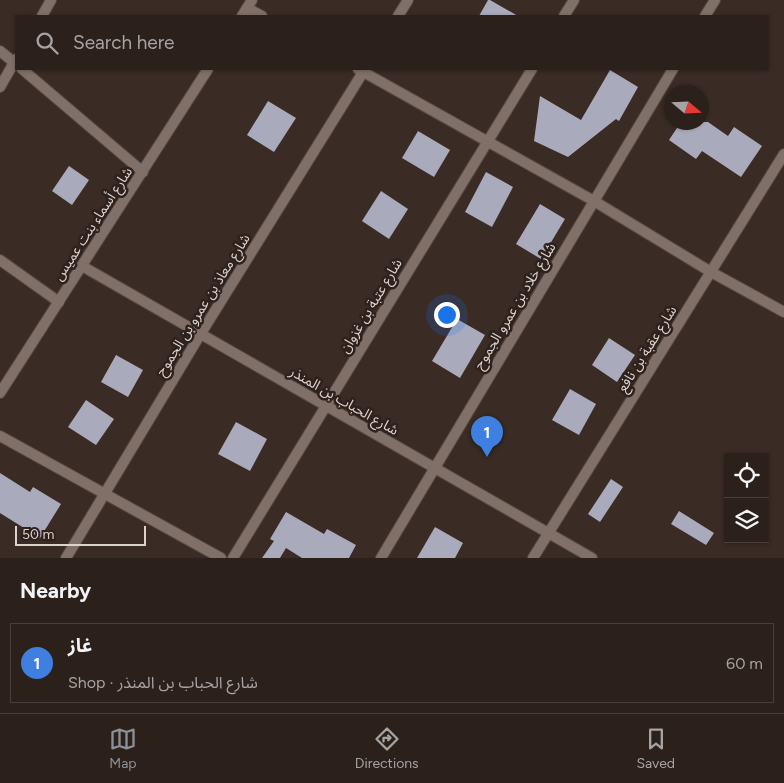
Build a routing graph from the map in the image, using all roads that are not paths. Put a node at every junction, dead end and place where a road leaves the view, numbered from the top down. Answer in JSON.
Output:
{"nodes":[{"id":1,"x":52,"y":0,"type":"edge"},
{"id":2,"x":408,"y":0,"type":"edge"},
{"id":3,"x":574,"y":0,"type":"edge"},
{"id":4,"x":714,"y":0,"type":"edge"},
{"id":5,"x":247,"y":8,"type":"edge"},
{"id":6,"x":43,"y":15,"type":"edge"},
{"id":7,"x":260,"y":15,"type":"edge"},
{"id":8,"x":399,"y":15,"type":"edge"},
{"id":9,"x":565,"y":15,"type":"edge"},
{"id":10,"x":706,"y":15,"type":"edge"},
{"id":11,"x":0,"y":52,"type":"edge"},
{"id":12,"x":15,"y":63,"type":"edge"},
{"id":13,"x":15,"y":67,"type":"edge"},
{"id":14,"x":24,"y":70,"type":"edge"},
{"id":15,"x":207,"y":70,"type":"edge"},
{"id":16,"x":362,"y":70,"type":"edge"},
{"id":17,"x":531,"y":70,"type":"edge"},
{"id":18,"x":673,"y":70,"type":"edge"},
{"id":19,"x":0,"y":87,"type":"edge"},
{"id":20,"x":487,"y":142,"type":"junction"},
{"id":21,"x":784,"y":154,"type":"edge"},
{"id":22,"x":143,"y":172,"type":"junction"},
{"id":23,"x":594,"y":201,"type":"junction"},
{"id":24,"x":0,"y":260,"type":"edge"},
{"id":25,"x":82,"y":266,"type":"junction"},
{"id":26,"x":711,"y":272,"type":"junction"},
{"id":27,"x":59,"y":302,"type":"junction"},
{"id":28,"x":784,"y":312,"type":"edge"},
{"id":29,"x":200,"y":335,"type":"junction"},
{"id":30,"x":0,"y":393,"type":"edge"},
{"id":31,"x":326,"y":407,"type":"junction"},
{"id":32,"x":0,"y":436,"type":"edge"},
{"id":33,"x":435,"y":468,"type":"junction"},
{"id":34,"x":104,"y":494,"type":"junction"},
{"id":35,"x":548,"y":533,"type":"junction"},
{"id":36,"x":66,"y":558,"type":"edge"},
{"id":37,"x":221,"y":558,"type":"edge"},
{"id":38,"x":233,"y":558,"type":"edge"},
{"id":39,"x":381,"y":558,"type":"edge"},
{"id":40,"x":532,"y":558,"type":"edge"},
{"id":41,"x":592,"y":558,"type":"edge"}],
"edges":[{"from":1,"to":6,"type":"street"},
{"from":2,"to":8,"type":"street"},
{"from":3,"to":9,"type":"street"},
{"from":4,"to":10,"type":"street"},
{"from":5,"to":7,"type":"street"},
{"from":11,"to":12,"type":"street"},
{"from":13,"to":19,"type":"street"},
{"from":14,"to":22,"type":"street"},
{"from":15,"to":22,"type":"street","name":"شارع أسماء بنت عميس"},
{"from":16,"to":20,"type":"street"},
{"from":16,"to":29,"type":"street","name":"شارع معاذ بن عمرو بن الجموح"},
{"from":17,"to":20,"type":"street","name":"شارع عتبة بن غزوان"},
{"from":18,"to":23,"type":"street","name":"شارع خلاد بن عمرو الجموح"},
{"from":20,"to":23,"type":"street"},
{"from":20,"to":31,"type":"street","name":"شارع عتبة بن غزوان"},
{"from":21,"to":26,"type":"street","name":"شارع عقبة بن نافع"},
{"from":22,"to":25,"type":"street","name":"شارع أسماء بنت عميس"},
{"from":23,"to":26,"type":"street"},
{"from":23,"to":33,"type":"street","name":"شارع خلاد بن عمرو الجموح"},
{"from":24,"to":27,"type":"street"},
{"from":25,"to":27,"type":"street","name":"شارع أسماء بنت عميس"},
{"from":25,"to":29,"type":"street","name":"شارع الحباب بن المنذر"},
{"from":26,"to":28,"type":"street"},
{"from":26,"to":35,"type":"street","name":"شارع عقبة بن نافع"},
{"from":27,"to":30,"type":"street","name":"شارع أسماء بنت عميس"},
{"from":29,"to":31,"type":"street","name":"شارع الحباب بن المنذر"},
{"from":29,"to":34,"type":"street","name":"شارع معاذ بن عمرو بن الجموح"},
{"from":31,"to":33,"type":"street","name":"شارع الحباب بن المنذر"},
{"from":31,"to":38,"type":"street","name":"شارع عتبة بن غزوان"},
{"from":32,"to":34,"type":"street"},
{"from":33,"to":35,"type":"street","name":"شارع الحباب بن المنذر"},
{"from":33,"to":39,"type":"street","name":"شارع خلاد بن عمرو الجموح"},
{"from":34,"to":36,"type":"street","name":"شارع معاذ بن عمرو بن الجموح"},
{"from":34,"to":37,"type":"street"},
{"from":35,"to":40,"type":"street","name":"شارع عقبة بن نافع"},
{"from":35,"to":41,"type":"street","name":"شارع الحباب بن المنذر"}]}
